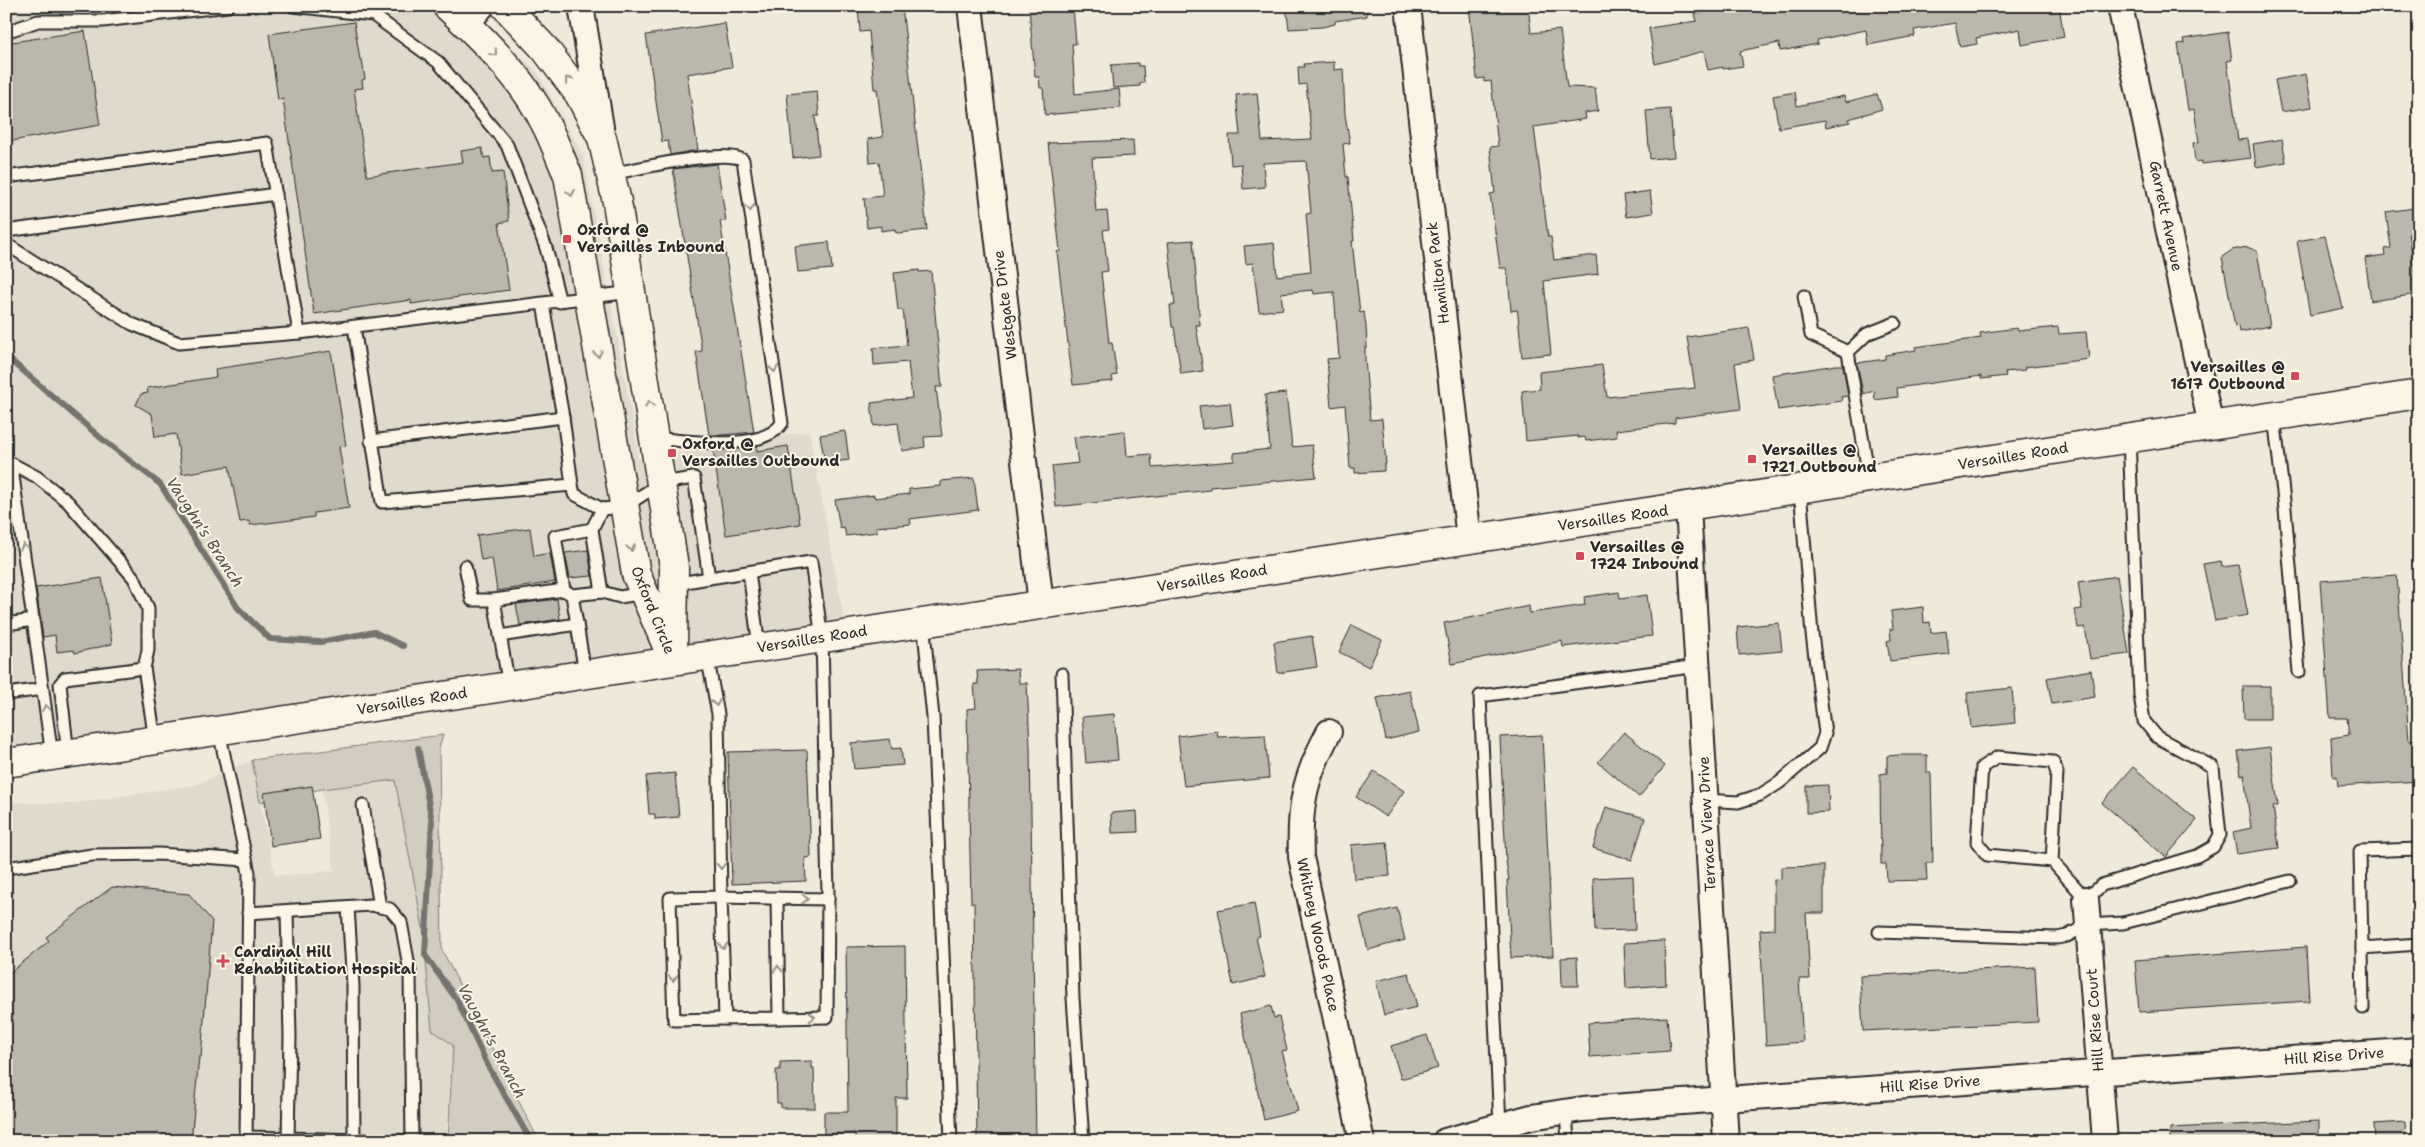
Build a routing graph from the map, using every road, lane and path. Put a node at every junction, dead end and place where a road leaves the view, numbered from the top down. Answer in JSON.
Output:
{"nodes":[{"id":1,"x":228,"y":6,"type":"edge"},
{"id":2,"x":292,"y":6,"type":"edge"},
{"id":3,"x":447,"y":6,"type":"edge"},
{"id":4,"x":505,"y":6,"type":"edge"},
{"id":5,"x":581,"y":6,"type":"edge"},
{"id":6,"x":970,"y":6,"type":"edge"},
{"id":7,"x":1408,"y":6,"type":"edge"},
{"id":8,"x":2120,"y":6,"type":"edge"},
{"id":9,"x":474,"y":15,"type":"edge"},
{"id":10,"x":6,"y":32,"type":"edge"},
{"id":11,"x":602,"y":138,"type":"junction"},
{"id":12,"x":611,"y":174,"type":"junction"},
{"id":13,"x":6,"y":177,"type":"edge"},
{"id":14,"x":276,"y":194,"type":"junction"},
{"id":15,"x":6,"y":231,"type":"edge"},
{"id":16,"x":6,"y":244,"type":"edge"},
{"id":17,"x":632,"y":292,"type":"junction"},
{"id":18,"x":1804,"y":296,"type":"dead end"},
{"id":19,"x":589,"y":299,"type":"junction"},
{"id":20,"x":560,"y":302,"type":"junction"},
{"id":21,"x":543,"y":304,"type":"junction"},
{"id":22,"x":1895,"y":323,"type":"dead end"},
{"id":23,"x":354,"y":327,"type":"junction"},
{"id":24,"x":299,"y":333,"type":"junction"},
{"id":25,"x":1848,"y":352,"type":"junction"},
{"id":26,"x":2419,"y":394,"type":"edge"},
{"id":27,"x":563,"y":417,"type":"junction"},
{"id":28,"x":2274,"y":417,"type":"junction"},
{"id":29,"x":2211,"y":426,"type":"junction"},
{"id":30,"x":654,"y":438,"type":"junction"},
{"id":31,"x":2129,"y":439,"type":"junction"},
{"id":32,"x":371,"y":441,"type":"junction"},
{"id":33,"x":7,"y":460,"type":"edge"},
{"id":34,"x":1869,"y":478,"type":"junction"},
{"id":35,"x":661,"y":483,"type":"junction"},
{"id":36,"x":572,"y":485,"type":"junction"},
{"id":37,"x":1800,"y":489,"type":"junction"},
{"id":38,"x":1688,"y":506,"type":"junction"},
{"id":39,"x":613,"y":508,"type":"junction"},
{"id":40,"x":592,"y":529,"type":"junction"},
{"id":41,"x":1469,"y":539,"type":"junction"},
{"id":42,"x":465,"y":566,"type":"dead end"},
{"id":43,"x":749,"y":572,"type":"junction"},
{"id":44,"x":709,"y":578,"type":"junction"},
{"id":45,"x":674,"y":584,"type":"junction"},
{"id":46,"x":602,"y":592,"type":"junction"},
{"id":47,"x":568,"y":593,"type":"junction"},
{"id":48,"x":644,"y":593,"type":"junction"},
{"id":49,"x":494,"y":600,"type":"junction"},
{"id":50,"x":1041,"y":604,"type":"junction"},
{"id":51,"x":34,"y":620,"type":"junction"},
{"id":52,"x":923,"y":622,"type":"junction"},
{"id":53,"x":6,"y":624,"type":"edge"},
{"id":54,"x":577,"y":624,"type":"junction"},
{"id":55,"x":500,"y":636,"type":"junction"},
{"id":56,"x":822,"y":638,"type":"junction"},
{"id":57,"x":759,"y":647,"type":"junction"},
{"id":58,"x":707,"y":655,"type":"junction"},
{"id":59,"x":673,"y":660,"type":"junction"},
{"id":60,"x":1698,"y":666,"type":"junction"},
{"id":61,"x":144,"y":668,"type":"junction"},
{"id":62,"x":2299,"y":672,"type":"dead end"},
{"id":63,"x":585,"y":674,"type":"junction"},
{"id":64,"x":1062,"y":674,"type":"dead end"},
{"id":65,"x":509,"y":686,"type":"junction"},
{"id":66,"x":43,"y":689,"type":"junction"},
{"id":67,"x":6,"y":694,"type":"edge"},
{"id":68,"x":219,"y":731,"type":"junction"},
{"id":69,"x":1329,"y":732,"type":"dead end"},
{"id":70,"x":156,"y":740,"type":"junction"},
{"id":71,"x":60,"y":755,"type":"junction"},
{"id":72,"x":6,"y":763,"type":"edge"},
{"id":73,"x":1705,"y":800,"type":"junction"},
{"id":74,"x":364,"y":806,"type":"dead end"},
{"id":75,"x":2419,"y":849,"type":"edge"},
{"id":76,"x":246,"y":860,"type":"junction"},
{"id":77,"x":2052,"y":861,"type":"junction"},
{"id":78,"x":6,"y":868,"type":"edge"},
{"id":79,"x":2290,"y":881,"type":"dead end"},
{"id":80,"x":722,"y":897,"type":"junction"},
{"id":81,"x":777,"y":898,"type":"junction"},
{"id":82,"x":828,"y":899,"type":"junction"},
{"id":83,"x":2086,"y":899,"type":"junction"},
{"id":84,"x":348,"y":906,"type":"junction"},
{"id":85,"x":380,"y":906,"type":"junction"},
{"id":86,"x":287,"y":910,"type":"junction"},
{"id":87,"x":248,"y":913,"type":"junction"},
{"id":88,"x":2088,"y":925,"type":"junction"},
{"id":89,"x":1879,"y":932,"type":"dead end"},
{"id":90,"x":2419,"y":944,"type":"edge"},
{"id":91,"x":2362,"y":948,"type":"junction"},
{"id":92,"x":2363,"y":1008,"type":"dead end"},
{"id":93,"x":779,"y":1018,"type":"junction"},
{"id":94,"x":725,"y":1019,"type":"junction"},
{"id":95,"x":2419,"y":1050,"type":"edge"},
{"id":96,"x":2099,"y":1072,"type":"junction"},
{"id":97,"x":1723,"y":1099,"type":"junction"},
{"id":98,"x":1566,"y":1112,"type":"junction"},
{"id":99,"x":1500,"y":1126,"type":"junction"},
{"id":100,"x":246,"y":1139,"type":"edge"},
{"id":101,"x":288,"y":1139,"type":"edge"},
{"id":102,"x":354,"y":1140,"type":"edge"},
{"id":103,"x":403,"y":1141,"type":"edge"},
{"id":104,"x":412,"y":1141,"type":"edge"},
{"id":105,"x":951,"y":1141,"type":"edge"},
{"id":106,"x":1083,"y":1141,"type":"edge"},
{"id":107,"x":1362,"y":1141,"type":"edge"},
{"id":108,"x":1445,"y":1141,"type":"edge"},
{"id":109,"x":1568,"y":1141,"type":"edge"},
{"id":110,"x":1726,"y":1141,"type":"edge"},
{"id":111,"x":2105,"y":1141,"type":"edge"}],
"edges":[{"from":1,"to":10,"type":"lane"},
{"from":2,"to":20,"type":"lane"},
{"from":3,"to":9,"type":"main road","name":"Oxford Circle"},
{"from":11,"to":4,"type":"main road","name":"Oxford Circle","one_way":true},
{"from":5,"to":11,"type":"street"},
{"from":6,"to":50,"type":"street","name":"Westgate Drive"},
{"from":7,"to":41,"type":"street","name":"Hamilton Park"},
{"from":8,"to":29,"type":"street","name":"Garrett Avenue"},
{"from":9,"to":19,"type":"main road","name":"Oxford Circle","one_way":true},
{"from":11,"to":12,"type":"main road","name":"Oxford Circle"},
{"from":12,"to":17,"type":"main road","name":"Oxford Circle"},
{"from":12,"to":30,"type":"lane","one_way":true},
{"from":13,"to":14,"type":"lane"},
{"from":14,"to":15,"type":"lane"},
{"from":14,"to":24,"type":"lane"},
{"from":16,"to":24,"type":"lane"},
{"from":17,"to":19,"type":"lane"},
{"from":30,"to":17,"type":"main road","name":"Oxford Circle","one_way":true},
{"from":18,"to":25,"type":"lane"},
{"from":19,"to":20,"type":"lane"},
{"from":19,"to":39,"type":"main road","name":"Oxford Circle","one_way":true},
{"from":20,"to":21,"type":"lane"},
{"from":21,"to":23,"type":"lane"},
{"from":21,"to":27,"type":"lane"},
{"from":22,"to":25,"type":"lane"},
{"from":23,"to":24,"type":"lane"},
{"from":23,"to":32,"type":"lane"},
{"from":25,"to":34,"type":"lane"},
{"from":26,"to":28,"type":"main road","name":"Versailles Road"},
{"from":27,"to":32,"type":"lane"},
{"from":27,"to":36,"type":"lane"},
{"from":28,"to":29,"type":"main road","name":"Versailles Road"},
{"from":28,"to":62,"type":"lane"},
{"from":29,"to":31,"type":"main road","name":"Versailles Road"},
{"from":30,"to":35,"type":"main road","name":"Oxford Circle"},
{"from":31,"to":34,"type":"main road","name":"Versailles Road"},
{"from":31,"to":83,"type":"lane"},
{"from":32,"to":36,"type":"lane"},
{"from":51,"to":33,"type":"lane","one_way":true},
{"from":33,"to":61,"type":"lane"},
{"from":34,"to":37,"type":"main road","name":"Versailles Road"},
{"from":35,"to":39,"type":"lane"},
{"from":35,"to":44,"type":"lane"},
{"from":35,"to":45,"type":"main road","name":"Oxford Circle"},
{"from":36,"to":39,"type":"lane"},
{"from":37,"to":38,"type":"main road","name":"Versailles Road"},
{"from":37,"to":73,"type":"lane"},
{"from":38,"to":41,"type":"main road","name":"Versailles Road"},
{"from":38,"to":60,"type":"street","name":"Terrace View Drive"},
{"from":39,"to":40,"type":"lane"},
{"from":39,"to":48,"type":"main road","name":"Oxford Circle","one_way":true},
{"from":40,"to":46,"type":"lane"},
{"from":40,"to":47,"type":"lane"},
{"from":41,"to":50,"type":"main road","name":"Versailles Road"},
{"from":42,"to":49,"type":"lane"},
{"from":43,"to":44,"type":"lane"},
{"from":43,"to":56,"type":"lane"},
{"from":43,"to":57,"type":"lane"},
{"from":44,"to":45,"type":"lane"},
{"from":45,"to":59,"type":"main road","name":"Oxford Circle"},
{"from":46,"to":47,"type":"lane"},
{"from":46,"to":48,"type":"lane"},
{"from":47,"to":49,"type":"lane"},
{"from":47,"to":54,"type":"lane"},
{"from":48,"to":59,"type":"main road","name":"Oxford Circle"},
{"from":49,"to":55,"type":"lane"},
{"from":50,"to":52,"type":"main road","name":"Versailles Road"},
{"from":51,"to":53,"type":"lane"},
{"from":51,"to":66,"type":"lane"},
{"from":52,"to":56,"type":"main road","name":"Versailles Road"},
{"from":52,"to":105,"type":"lane"},
{"from":54,"to":55,"type":"lane"},
{"from":54,"to":63,"type":"lane"},
{"from":55,"to":65,"type":"lane"},
{"from":56,"to":57,"type":"main road","name":"Versailles Road"},
{"from":56,"to":82,"type":"lane"},
{"from":57,"to":58,"type":"main road","name":"Versailles Road"},
{"from":58,"to":59,"type":"main road","name":"Versailles Road"},
{"from":58,"to":80,"type":"lane","one_way":true},
{"from":59,"to":63,"type":"main road","name":"Versailles Road"},
{"from":60,"to":73,"type":"street","name":"Terrace View Drive"},
{"from":60,"to":99,"type":"lane"},
{"from":61,"to":70,"type":"lane"},
{"from":61,"to":71,"type":"lane"},
{"from":63,"to":65,"type":"main road","name":"Versailles Road"},
{"from":64,"to":106,"type":"lane"},
{"from":65,"to":68,"type":"main road","name":"Versailles Road"},
{"from":66,"to":67,"type":"lane"},
{"from":71,"to":66,"type":"lane","one_way":true},
{"from":68,"to":70,"type":"main road","name":"Versailles Road"},
{"from":68,"to":76,"type":"lane"},
{"from":69,"to":107,"type":"street","name":"Whitney Woods Place"},
{"from":70,"to":71,"type":"main road","name":"Versailles Road"},
{"from":71,"to":72,"type":"main road","name":"Versailles Road"},
{"from":73,"to":97,"type":"street","name":"Terrace View Drive"},
{"from":74,"to":85,"type":"lane"},
{"from":75,"to":91,"type":"lane"},
{"from":76,"to":78,"type":"lane"},
{"from":76,"to":87,"type":"lane"},
{"from":77,"to":77,"type":"lane"},
{"from":77,"to":83,"type":"lane"},
{"from":79,"to":88,"type":"lane"},
{"from":80,"to":81,"type":"lane"},
{"from":80,"to":94,"type":"lane","one_way":true},
{"from":80,"to":94,"type":"lane","one_way":true},
{"from":81,"to":82,"type":"lane","one_way":true},
{"from":93,"to":81,"type":"lane","one_way":true},
{"from":93,"to":82,"type":"lane","one_way":true},
{"from":83,"to":88,"type":"street","name":"Hill Rise Court"},
{"from":84,"to":85,"type":"lane"},
{"from":84,"to":86,"type":"lane"},
{"from":84,"to":102,"type":"lane"},
{"from":85,"to":104,"type":"lane"},
{"from":86,"to":87,"type":"lane"},
{"from":86,"to":101,"type":"lane"},
{"from":87,"to":100,"type":"lane"},
{"from":88,"to":89,"type":"lane"},
{"from":88,"to":96,"type":"street","name":"Hill Rise Court"},
{"from":90,"to":91,"type":"lane"},
{"from":91,"to":92,"type":"lane"},
{"from":93,"to":94,"type":"lane"},
{"from":95,"to":96,"type":"street","name":"Hill Rise Drive"},
{"from":96,"to":97,"type":"street","name":"Hill Rise Drive"},
{"from":96,"to":111,"type":"street","name":"Hill Rise Court"},
{"from":97,"to":98,"type":"street","name":"Hill Rise Drive"},
{"from":97,"to":110,"type":"street","name":"Terrace View Drive"},
{"from":98,"to":99,"type":"street","name":"Hill Rise Drive"},
{"from":98,"to":109,"type":"lane"},
{"from":99,"to":108,"type":"street","name":"Hill Rise Drive"},
{"from":100,"to":101,"type":"lane"},
{"from":101,"to":102,"type":"lane"},
{"from":102,"to":103,"type":"lane"}]}
